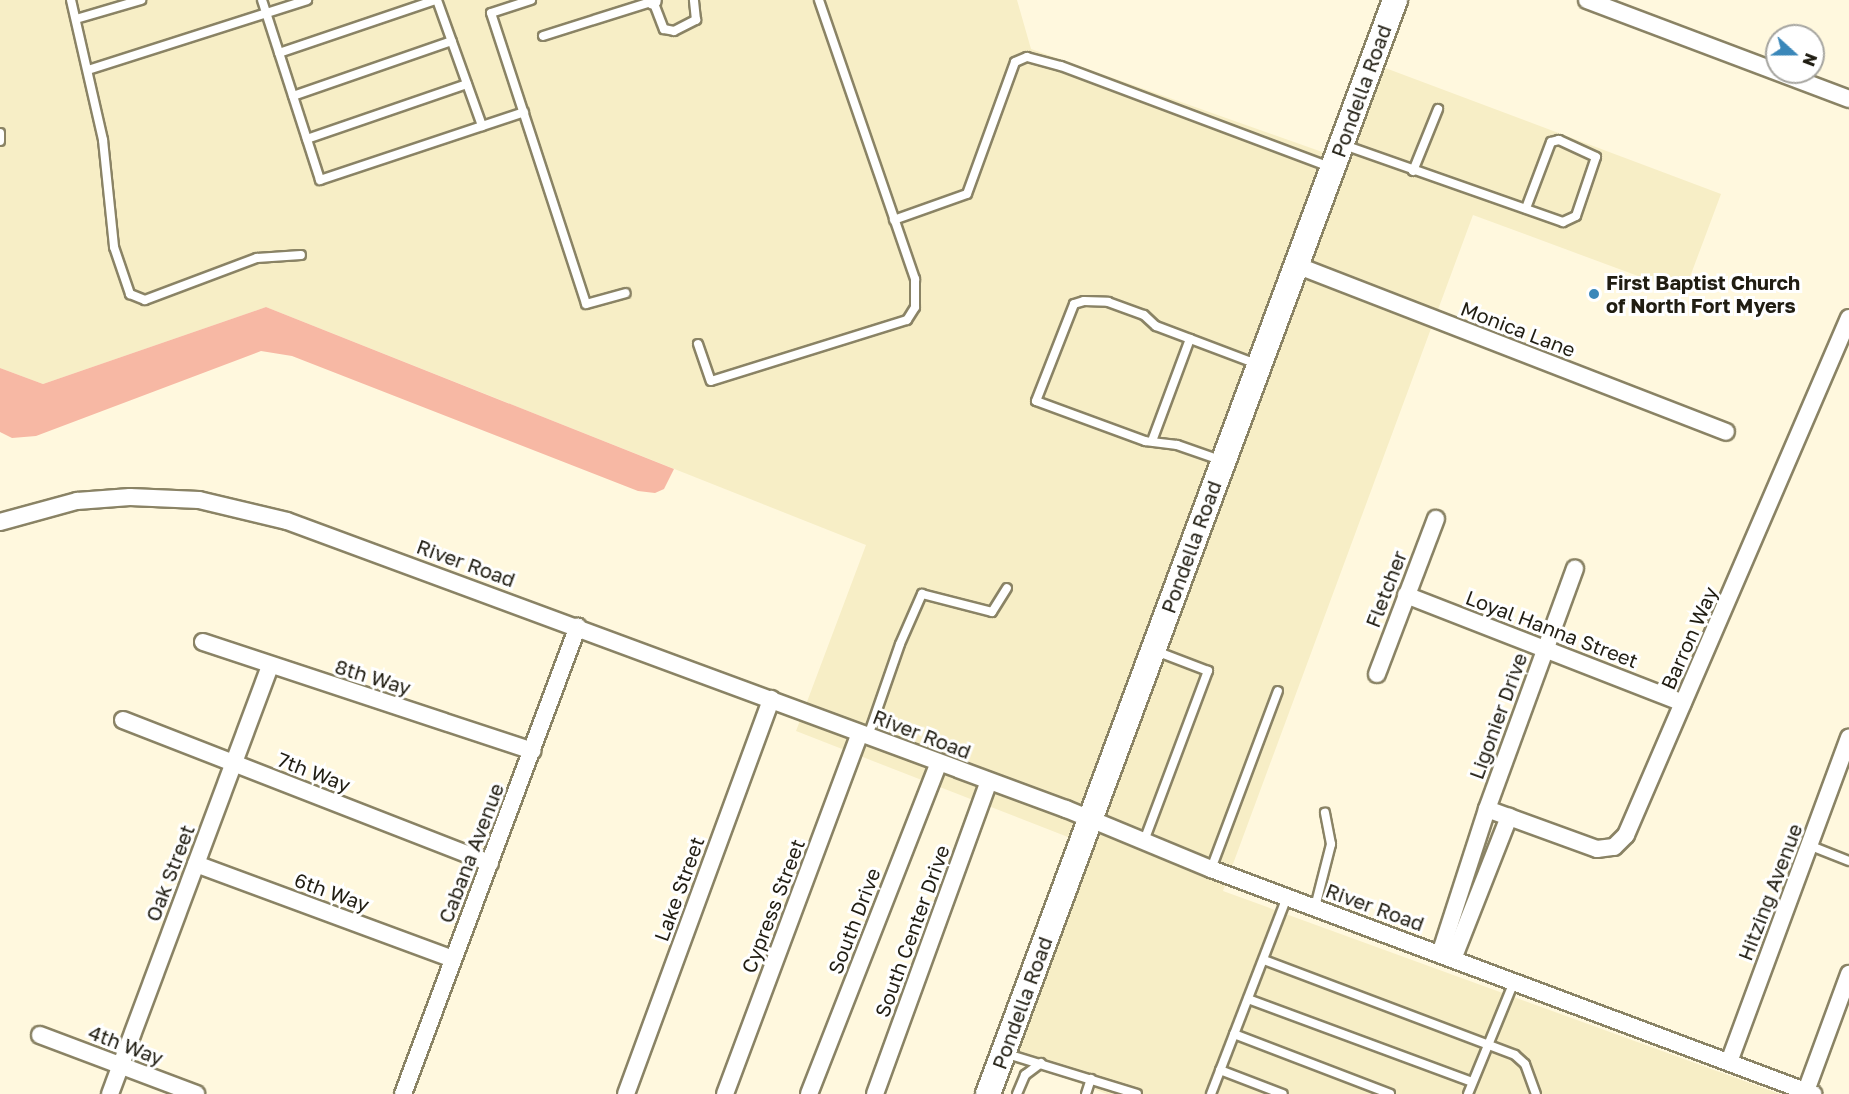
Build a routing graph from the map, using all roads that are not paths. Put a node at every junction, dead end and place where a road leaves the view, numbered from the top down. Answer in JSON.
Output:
{"nodes":[{"id":1,"x":71,"y":0,"type":"edge"},
{"id":2,"x":141,"y":0,"type":"edge"},
{"id":3,"x":262,"y":0,"type":"edge"},
{"id":4,"x":307,"y":0,"type":"edge"},
{"id":5,"x":437,"y":0,"type":"edge"},
{"id":6,"x":531,"y":0,"type":"edge"},
{"id":7,"x":654,"y":0,"type":"edge"},
{"id":8,"x":694,"y":0,"type":"edge"},
{"id":9,"x":819,"y":0,"type":"edge"},
{"id":10,"x":1395,"y":0,"type":"edge"},
{"id":11,"x":1587,"y":0,"type":"edge"},
{"id":12,"x":267,"y":15,"type":"junction"},
{"id":13,"x":76,"y":19,"type":"junction"},
{"id":14,"x":543,"y":36,"type":"dead end"},
{"id":15,"x":452,"y":41,"type":"junction"},
{"id":16,"x":279,"y":53,"type":"junction"},
{"id":17,"x":88,"y":70,"type":"junction"},
{"id":18,"x":467,"y":84,"type":"junction"},
{"id":19,"x":293,"y":96,"type":"junction"},
{"id":20,"x":1849,"y":99,"type":"edge"},
{"id":21,"x":1438,"y":109,"type":"dead end"},
{"id":22,"x":524,"y":112,"type":"junction"},
{"id":23,"x":482,"y":126,"type":"junction"},
{"id":24,"x":0,"y":133,"type":"edge"},
{"id":25,"x":307,"y":139,"type":"junction"},
{"id":26,"x":0,"y":141,"type":"edge"},
{"id":27,"x":1341,"y":143,"type":"junction"},
{"id":28,"x":1332,"y":168,"type":"junction"},
{"id":29,"x":1413,"y":171,"type":"junction"},
{"id":30,"x":1526,"y":208,"type":"junction"},
{"id":31,"x":894,"y":219,"type":"junction"},
{"id":32,"x":300,"y":255,"type":"dead end"},
{"id":33,"x":1296,"y":265,"type":"junction"},
{"id":34,"x":626,"y":293,"type":"dead end"},
{"id":35,"x":1849,"y":318,"type":"edge"},
{"id":36,"x":1190,"y":339,"type":"junction"},
{"id":37,"x":698,"y":344,"type":"dead end"},
{"id":38,"x":1259,"y":365,"type":"junction"},
{"id":39,"x":1726,"y":432,"type":"dead end"},
{"id":40,"x":1152,"y":441,"type":"junction"},
{"id":41,"x":1223,"y":462,"type":"junction"},
{"id":42,"x":1436,"y":519,"type":"dead end"},
{"id":43,"x":0,"y":522,"type":"edge"},
{"id":44,"x":1575,"y":569,"type":"dead end"},
{"id":45,"x":1007,"y":588,"type":"dead end"},
{"id":46,"x":1406,"y":595,"type":"junction"},
{"id":47,"x":578,"y":627,"type":"junction"},
{"id":48,"x":203,"y":642,"type":"dead end"},
{"id":49,"x":1153,"y":650,"type":"junction"},
{"id":50,"x":1545,"y":650,"type":"junction"},
{"id":51,"x":270,"y":667,"type":"junction"},
{"id":52,"x":1377,"y":674,"type":"dead end"},
{"id":53,"x":1278,"y":691,"type":"dead end"},
{"id":54,"x":771,"y":699,"type":"junction"},
{"id":55,"x":1683,"y":703,"type":"junction"},
{"id":56,"x":123,"y":720,"type":"dead end"},
{"id":57,"x":864,"y":734,"type":"junction"},
{"id":58,"x":1849,"y":737,"type":"edge"},
{"id":59,"x":532,"y":751,"type":"junction"},
{"id":60,"x":234,"y":764,"type":"junction"},
{"id":61,"x":938,"y":764,"type":"junction"},
{"id":62,"x":988,"y":783,"type":"junction"},
{"id":63,"x":1487,"y":809,"type":"junction"},
{"id":64,"x":1325,"y":813,"type":"dead end"},
{"id":65,"x":1509,"y":817,"type":"junction"},
{"id":66,"x":1090,"y":819,"type":"junction"},
{"id":67,"x":1144,"y":841,"type":"junction"},
{"id":68,"x":1810,"y":846,"type":"junction"},
{"id":69,"x":1849,"y":861,"type":"edge"},
{"id":70,"x":490,"y":863,"type":"junction"},
{"id":71,"x":196,"y":864,"type":"junction"},
{"id":72,"x":1211,"y":869,"type":"junction"},
{"id":73,"x":1465,"y":878,"type":"junction"},
{"id":74,"x":1484,"y":884,"type":"junction"},
{"id":75,"x":1287,"y":897,"type":"junction"},
{"id":76,"x":1315,"y":907,"type":"junction"},
{"id":77,"x":1447,"y":956,"type":"junction"},
{"id":78,"x":453,"y":959,"type":"junction"},
{"id":79,"x":1264,"y":960,"type":"junction"},
{"id":80,"x":1849,"y":974,"type":"edge"},
{"id":81,"x":1514,"y":982,"type":"junction"},
{"id":82,"x":1248,"y":999,"type":"junction"},
{"id":83,"x":1234,"y":1034,"type":"junction"},
{"id":84,"x":40,"y":1035,"type":"dead end"},
{"id":85,"x":1487,"y":1044,"type":"junction"},
{"id":86,"x":1004,"y":1052,"type":"junction"},
{"id":87,"x":1728,"y":1062,"type":"junction"},
{"id":88,"x":1041,"y":1063,"type":"junction"},
{"id":89,"x":120,"y":1065,"type":"junction"},
{"id":90,"x":1220,"y":1070,"type":"junction"},
{"id":91,"x":1091,"y":1079,"type":"junction"},
{"id":92,"x":1472,"y":1082,"type":"junction"},
{"id":93,"x":1800,"y":1091,"type":"edge"},
{"id":94,"x":1379,"y":1092,"type":"edge"},
{"id":95,"x":110,"y":1094,"type":"edge"},
{"id":96,"x":196,"y":1094,"type":"edge"},
{"id":97,"x":403,"y":1094,"type":"edge"},
{"id":98,"x":626,"y":1094,"type":"edge"},
{"id":99,"x":725,"y":1094,"type":"edge"},
{"id":100,"x":809,"y":1094,"type":"edge"},
{"id":101,"x":875,"y":1094,"type":"edge"},
{"id":102,"x":988,"y":1094,"type":"edge"},
{"id":103,"x":1017,"y":1094,"type":"edge"},
{"id":104,"x":1086,"y":1094,"type":"edge"},
{"id":105,"x":1137,"y":1094,"type":"edge"},
{"id":106,"x":1211,"y":1094,"type":"edge"},
{"id":107,"x":1283,"y":1094,"type":"edge"},
{"id":108,"x":1390,"y":1094,"type":"edge"},
{"id":109,"x":1468,"y":1094,"type":"edge"},
{"id":110,"x":1536,"y":1094,"type":"edge"}],
"edges":[{"from":1,"to":13,"type":"lane"},
{"from":2,"to":13,"type":"lane"},
{"from":3,"to":12,"type":"lane"},
{"from":4,"to":12,"type":"lane"},
{"from":5,"to":15,"type":"lane"},
{"from":5,"to":16,"type":"lane"},
{"from":6,"to":22,"type":"lane"},
{"from":7,"to":8,"type":"lane"},
{"from":7,"to":14,"type":"lane"},
{"from":9,"to":31,"type":"lane"},
{"from":10,"to":27,"type":"main road","name":"Pondella Road"},
{"from":11,"to":20,"type":"street"},
{"from":12,"to":16,"type":"lane"},
{"from":12,"to":17,"type":"lane"},
{"from":13,"to":17,"type":"lane"},
{"from":15,"to":18,"type":"lane"},
{"from":15,"to":19,"type":"lane"},
{"from":16,"to":19,"type":"lane"},
{"from":17,"to":32,"type":"lane"},
{"from":18,"to":23,"type":"lane"},
{"from":18,"to":25,"type":"lane"},
{"from":19,"to":25,"type":"lane"},
{"from":21,"to":29,"type":"lane"},
{"from":22,"to":23,"type":"lane"},
{"from":22,"to":34,"type":"lane"},
{"from":23,"to":25,"type":"lane"},
{"from":24,"to":26,"type":"lane"},
{"from":27,"to":28,"type":"main road","name":"Pondella Road"},
{"from":27,"to":29,"type":"lane"},
{"from":28,"to":31,"type":"lane"},
{"from":28,"to":33,"type":"main road","name":"Pondella Road"},
{"from":29,"to":30,"type":"lane"},
{"from":30,"to":30,"type":"lane"},
{"from":31,"to":37,"type":"lane"},
{"from":33,"to":38,"type":"main road","name":"Pondella Road"},
{"from":33,"to":39,"type":"street","name":"Monica Lane"},
{"from":35,"to":55,"type":"street","name":"Barron Way"},
{"from":36,"to":38,"type":"lane"},
{"from":36,"to":40,"type":"lane"},
{"from":36,"to":40,"type":"lane"},
{"from":38,"to":41,"type":"main road","name":"Pondella Road"},
{"from":40,"to":41,"type":"lane"},
{"from":41,"to":49,"type":"main road","name":"Pondella Road"},
{"from":42,"to":46,"type":"street","name":"Fletcher"},
{"from":43,"to":47,"type":"street","name":"River Road"},
{"from":44,"to":50,"type":"street","name":"Ligonier Drive"},
{"from":45,"to":57,"type":"lane"},
{"from":46,"to":50,"type":"street","name":"Loyal Hanna Street"},
{"from":46,"to":52,"type":"street","name":"Fletcher"},
{"from":47,"to":54,"type":"street","name":"River Road"},
{"from":47,"to":59,"type":"street","name":"Cabana Avenue"},
{"from":48,"to":51,"type":"street","name":"8th Way"},
{"from":49,"to":66,"type":"main road","name":"Pondella Road"},
{"from":49,"to":67,"type":"lane"},
{"from":50,"to":55,"type":"street","name":"Loyal Hanna Street"},
{"from":50,"to":63,"type":"street","name":"Ligonier Drive"},
{"from":51,"to":59,"type":"street","name":"8th Way"},
{"from":51,"to":60,"type":"street","name":"Oak Street"},
{"from":53,"to":72,"type":"lane"},
{"from":54,"to":57,"type":"street","name":"River Road"},
{"from":54,"to":98,"type":"street","name":"Lake Street"},
{"from":55,"to":65,"type":"street","name":"Barron Way"},
{"from":56,"to":60,"type":"street","name":"7th Way"},
{"from":57,"to":61,"type":"street","name":"River Road"},
{"from":57,"to":99,"type":"street","name":"Cypress Street"},
{"from":58,"to":68,"type":"street","name":"Hitzing Avenue"},
{"from":59,"to":70,"type":"street","name":"Cabana Avenue"},
{"from":60,"to":70,"type":"street","name":"7th Way"},
{"from":60,"to":71,"type":"street","name":"Oak Street"},
{"from":61,"to":62,"type":"street","name":"River Road"},
{"from":61,"to":100,"type":"street","name":"South Drive"},
{"from":62,"to":66,"type":"street","name":"River Road"},
{"from":62,"to":101,"type":"street","name":"South Center Drive"},
{"from":63,"to":65,"type":"street","name":"Barron Way"},
{"from":63,"to":73,"type":"street","name":"Ligonier Drive"},
{"from":64,"to":76,"type":"lane"},
{"from":65,"to":74,"type":"street"},
{"from":66,"to":67,"type":"street","name":"River Road"},
{"from":66,"to":86,"type":"main road","name":"Pondella Road"},
{"from":67,"to":72,"type":"street","name":"River Road"},
{"from":68,"to":69,"type":"lane"},
{"from":68,"to":87,"type":"street","name":"Hitzing Avenue"},
{"from":70,"to":78,"type":"street","name":"Cabana Avenue"},
{"from":71,"to":78,"type":"street","name":"6th Way"},
{"from":71,"to":89,"type":"street","name":"Oak Street"},
{"from":72,"to":75,"type":"street","name":"River Road"},
{"from":73,"to":74,"type":"street"},
{"from":73,"to":77,"type":"street","name":"Ligonier Drive"},
{"from":74,"to":77,"type":"street"},
{"from":75,"to":76,"type":"street","name":"River Road"},
{"from":75,"to":79,"type":"lane"},
{"from":76,"to":77,"type":"street","name":"River Road"},
{"from":77,"to":81,"type":"street","name":"River Road"},
{"from":78,"to":97,"type":"street","name":"Cabana Avenue"},
{"from":79,"to":82,"type":"lane"},
{"from":79,"to":85,"type":"lane"},
{"from":80,"to":93,"type":"street"},
{"from":81,"to":85,"type":"lane"},
{"from":81,"to":87,"type":"street","name":"River Road"},
{"from":82,"to":83,"type":"lane"},
{"from":82,"to":92,"type":"lane"},
{"from":83,"to":90,"type":"lane"},
{"from":83,"to":94,"type":"lane"},
{"from":84,"to":89,"type":"street","name":"4th Way"},
{"from":85,"to":92,"type":"lane"},
{"from":85,"to":110,"type":"lane"},
{"from":86,"to":88,"type":"lane"},
{"from":86,"to":102,"type":"main road","name":"Pondella Road"},
{"from":87,"to":93,"type":"street","name":"River Road"},
{"from":88,"to":91,"type":"lane"},
{"from":88,"to":103,"type":"lane"},
{"from":89,"to":95,"type":"street","name":"Oak Street"},
{"from":89,"to":96,"type":"street","name":"4th Way"},
{"from":90,"to":106,"type":"lane"},
{"from":90,"to":107,"type":"lane"},
{"from":91,"to":104,"type":"lane"},
{"from":91,"to":105,"type":"lane"},
{"from":92,"to":109,"type":"lane"},
{"from":94,"to":108,"type":"lane"}]}
